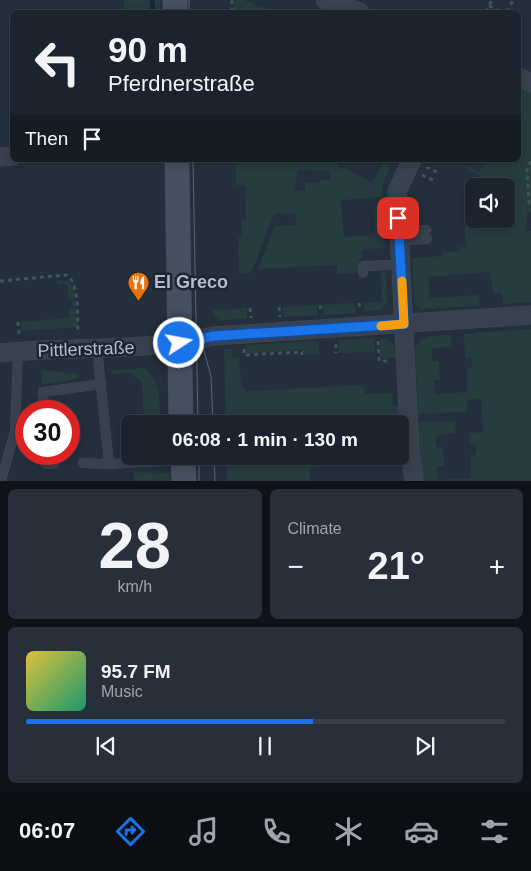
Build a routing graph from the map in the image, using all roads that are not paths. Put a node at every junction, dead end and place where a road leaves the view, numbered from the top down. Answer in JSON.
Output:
{"nodes":[{"id":1,"x":325,"y":0,"type":"edge"},
{"id":2,"x":354,"y":10,"type":"edge"},
{"id":3,"x":177,"y":162,"type":"edge"},
{"id":4,"x":411,"y":162,"type":"edge"},
{"id":5,"x":427,"y":234,"type":"dead end"},
{"id":6,"x":408,"y":235,"type":"dead end"},
{"id":7,"x":389,"y":265,"type":"dead end"},
{"id":8,"x":363,"y":273,"type":"dead end"},
{"id":9,"x":531,"y":315,"type":"edge"},
{"id":10,"x":404,"y":324,"type":"junction"},
{"id":11,"x":18,"y":343,"type":"junction"},
{"id":12,"x":179,"y":343,"type":"junction"},
{"id":13,"x":97,"y":348,"type":"junction"},
{"id":14,"x":0,"y":353,"type":"edge"},
{"id":15,"x":101,"y":384,"type":"junction"},
{"id":16,"x":44,"y":400,"type":"edge"},
{"id":17,"x":181,"y":415,"type":"edge"},
{"id":18,"x":83,"y":463,"type":"dead end"},
{"id":19,"x":109,"y":464,"type":"junction"},
{"id":20,"x":121,"y":464,"type":"edge"},
{"id":21,"x":0,"y":478,"type":"edge"},
{"id":22,"x":414,"y":481,"type":"edge"}],
"edges":[{"from":1,"to":2,"type":"street"},
{"from":3,"to":12,"type":"street"},
{"from":4,"to":10,"type":"street"},
{"from":5,"to":6,"type":"lane"},
{"from":7,"to":8,"type":"lane"},
{"from":9,"to":10,"type":"street","name":"Pittlerstraße"},
{"from":10,"to":12,"type":"street","name":"Pittlerstraße"},
{"from":10,"to":22,"type":"street"},
{"from":11,"to":13,"type":"street","name":"Pittlerstraße"},
{"from":11,"to":14,"type":"street","name":"Pittlerstraße"},
{"from":11,"to":21,"type":"lane"},
{"from":12,"to":13,"type":"street","name":"Pittlerstraße"},
{"from":12,"to":17,"type":"street"},
{"from":13,"to":15,"type":"lane"},
{"from":15,"to":16,"type":"lane"},
{"from":15,"to":19,"type":"lane"},
{"from":18,"to":19,"type":"lane"},
{"from":19,"to":20,"type":"lane"}]}
